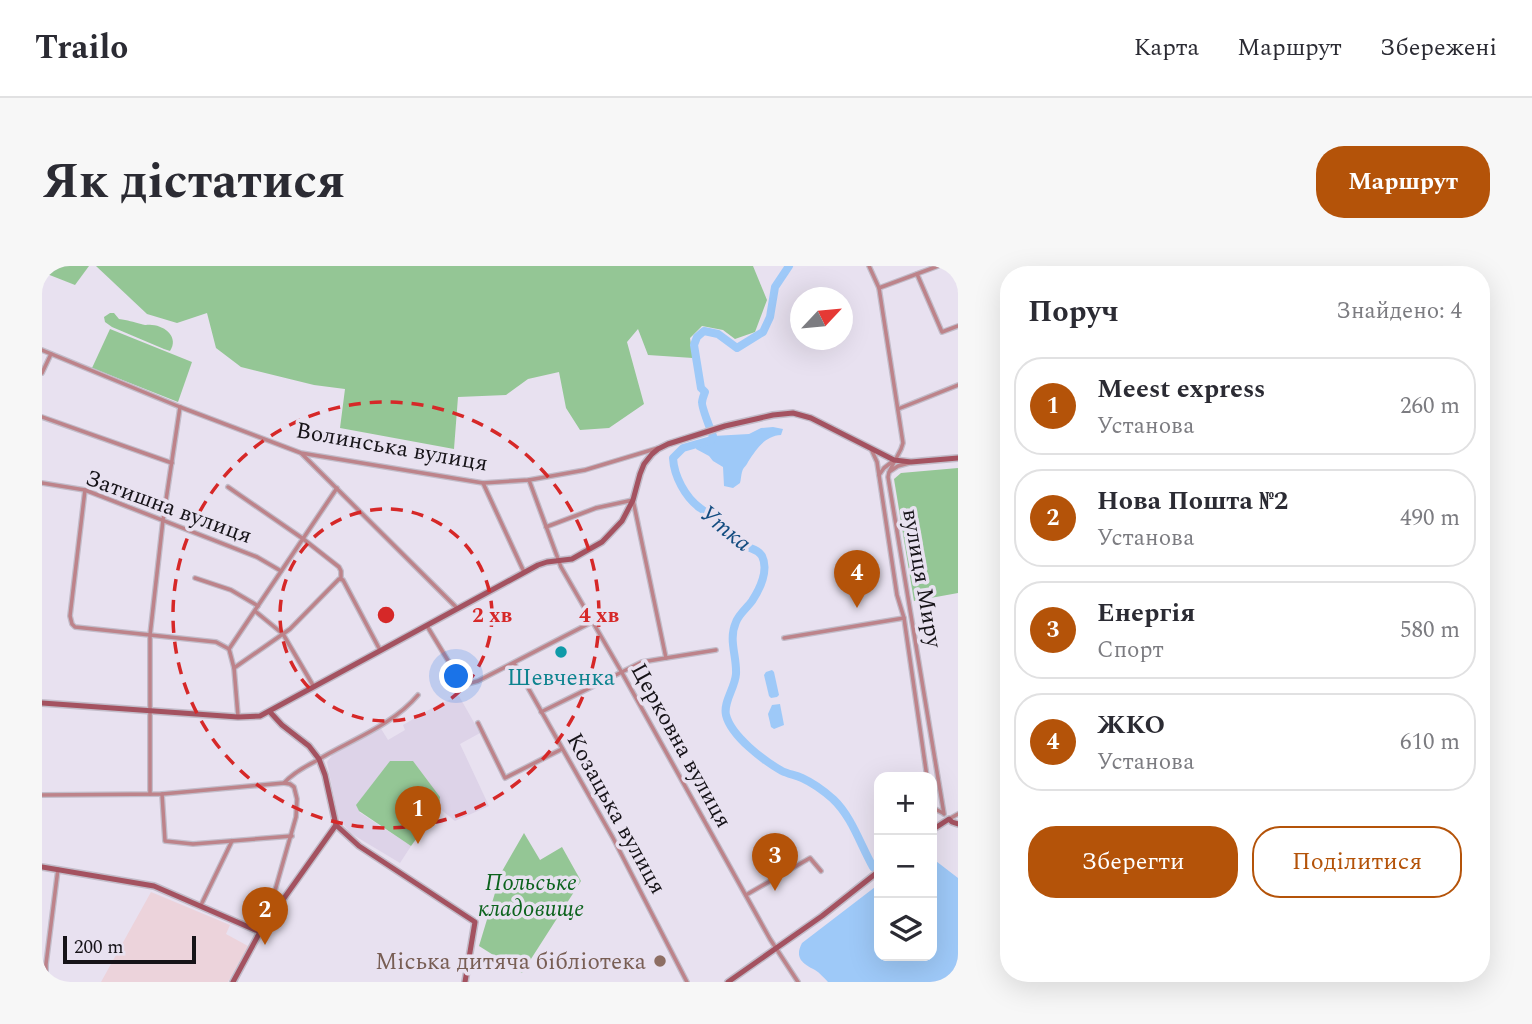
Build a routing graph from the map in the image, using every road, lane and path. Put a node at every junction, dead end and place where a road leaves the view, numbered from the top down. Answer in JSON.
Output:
{"nodes":[{"id":1,"x":869,"y":266,"type":"edge"},
{"id":2,"x":938,"y":266,"type":"edge"},
{"id":3,"x":917,"y":274,"type":"junction"},
{"id":4,"x":879,"y":288,"type":"junction"},
{"id":5,"x":958,"y":326,"type":"edge"},
{"id":6,"x":42,"y":350,"type":"edge"},
{"id":7,"x":51,"y":354,"type":"junction"},
{"id":8,"x":42,"y":373,"type":"edge"},
{"id":9,"x":958,"y":385,"type":"edge"},
{"id":10,"x":180,"y":407,"type":"junction"},
{"id":11,"x":898,"y":409,"type":"junction"},
{"id":12,"x":42,"y":417,"type":"edge"},
{"id":13,"x":665,"y":445,"type":"junction"},
{"id":14,"x":871,"y":449,"type":"junction"},
{"id":15,"x":301,"y":453,"type":"junction"},
{"id":16,"x":958,"y":458,"type":"edge"},
{"id":17,"x":894,"y":460,"type":"junction"},
{"id":18,"x":911,"y":462,"type":"junction"},
{"id":19,"x":172,"y":463,"type":"junction"},
{"id":20,"x":889,"y":472,"type":"junction"},
{"id":21,"x":879,"y":475,"type":"junction"},
{"id":22,"x":529,"y":480,"type":"junction"},
{"id":23,"x":42,"y":483,"type":"edge"},
{"id":24,"x":483,"y":483,"type":"junction"},
{"id":25,"x":228,"y":487,"type":"dead end"},
{"id":26,"x":337,"y":488,"type":"junction"},
{"id":27,"x":86,"y":490,"type":"junction"},
{"id":28,"x":633,"y":500,"type":"junction"},
{"id":29,"x":163,"y":520,"type":"junction"},
{"id":30,"x":546,"y":527,"type":"junction"},
{"id":31,"x":302,"y":538,"type":"junction"},
{"id":32,"x":558,"y":562,"type":"junction"},
{"id":33,"x":281,"y":571,"type":"junction"},
{"id":34,"x":524,"y":572,"type":"junction"},
{"id":35,"x":195,"y":578,"type":"dead end"},
{"id":36,"x":341,"y":579,"type":"junction"},
{"id":37,"x":258,"y":606,"type":"junction"},
{"id":38,"x":457,"y":608,"type":"junction"},
{"id":39,"x":255,"y":611,"type":"junction"},
{"id":40,"x":904,"y":618,"type":"junction"},
{"id":41,"x":592,"y":622,"type":"junction"},
{"id":42,"x":426,"y":625,"type":"junction"},
{"id":43,"x":283,"y":634,"type":"junction"},
{"id":44,"x":150,"y":635,"type":"junction"},
{"id":45,"x":784,"y":638,"type":"dead end"},
{"id":46,"x":229,"y":649,"type":"junction"},
{"id":47,"x":380,"y":650,"type":"junction"},
{"id":48,"x":716,"y":650,"type":"dead end"},
{"id":49,"x":666,"y":658,"type":"junction"},
{"id":50,"x":514,"y":663,"type":"junction"},
{"id":51,"x":234,"y":668,"type":"junction"},
{"id":52,"x":621,"y":671,"type":"junction"},
{"id":53,"x":314,"y":687,"type":"junction"},
{"id":54,"x":418,"y":695,"type":"dead end"},
{"id":55,"x":42,"y":703,"type":"edge"},
{"id":56,"x":277,"y":708,"type":"junction"},
{"id":57,"x":151,"y":712,"type":"junction"},
{"id":58,"x":270,"y":712,"type":"junction"},
{"id":59,"x":541,"y":712,"type":"junction"},
{"id":60,"x":260,"y":716,"type":"junction"},
{"id":61,"x":238,"y":718,"type":"junction"},
{"id":62,"x":478,"y":723,"type":"dead end"},
{"id":63,"x":282,"y":725,"type":"junction"},
{"id":64,"x":562,"y":749,"type":"junction"},
{"id":65,"x":319,"y":759,"type":"junction"},
{"id":66,"x":926,"y":772,"type":"edge"},
{"id":67,"x":284,"y":783,"type":"junction"},
{"id":68,"x":162,"y":794,"type":"junction"},
{"id":69,"x":42,"y":795,"type":"edge"},
{"id":70,"x":150,"y":795,"type":"junction"},
{"id":71,"x":937,"y":811,"type":"edge"},
{"id":72,"x":958,"y":814,"type":"edge"},
{"id":73,"x":947,"y":817,"type":"junction"},
{"id":74,"x":958,"y":824,"type":"edge"},
{"id":75,"x":336,"y":825,"type":"junction"},
{"id":76,"x":937,"y":826,"type":"edge"},
{"id":77,"x":292,"y":836,"type":"junction"},
{"id":78,"x":232,"y":841,"type":"junction"},
{"id":79,"x":42,"y":867,"type":"edge"},
{"id":80,"x":58,"y":869,"type":"junction"},
{"id":81,"x":821,"y":872,"type":"dead end"},
{"id":82,"x":874,"y":875,"type":"edge"},
{"id":83,"x":746,"y":895,"type":"junction"},
{"id":84,"x":201,"y":906,"type":"junction"},
{"id":85,"x":260,"y":932,"type":"junction"},
{"id":86,"x":776,"y":948,"type":"junction"},
{"id":87,"x":46,"y":982,"type":"edge"},
{"id":88,"x":233,"y":982,"type":"edge"},
{"id":89,"x":464,"y":982,"type":"edge"},
{"id":90,"x":687,"y":982,"type":"edge"},
{"id":91,"x":727,"y":982,"type":"edge"},
{"id":92,"x":799,"y":982,"type":"edge"}],
"edges":[{"from":1,"to":4,"type":"street","name":"вулиця Миру"},
{"from":2,"to":3,"type":"street"},
{"from":3,"to":4,"type":"street"},
{"from":3,"to":5,"type":"street"},
{"from":4,"to":11,"type":"street","name":"вулиця Миру"},
{"from":6,"to":7,"type":"street","name":"Волинська вулиця"},
{"from":7,"to":8,"type":"street"},
{"from":7,"to":10,"type":"street","name":"Волинська вулиця"},
{"from":9,"to":11,"type":"street"},
{"from":10,"to":15,"type":"street","name":"Волинська вулиця"},
{"from":10,"to":19,"type":"street"},
{"from":11,"to":17,"type":"street","name":"вулиця Миру"},
{"from":12,"to":19,"type":"street"},
{"from":13,"to":14,"type":"main road"},
{"from":13,"to":22,"type":"street","name":"Волинська вулиця"},
{"from":13,"to":28,"type":"main road"},
{"from":14,"to":17,"type":"main road"},
{"from":14,"to":21,"type":"street","name":"вулиця Миру"},
{"from":15,"to":24,"type":"street","name":"Волинська вулиця"},
{"from":15,"to":26,"type":"street"},
{"from":16,"to":18,"type":"main road"},
{"from":17,"to":18,"type":"main road"},
{"from":17,"to":20,"type":"street","name":"вулиця Миру"},
{"from":17,"to":21,"type":"street"},
{"from":18,"to":20,"type":"street"},
{"from":19,"to":29,"type":"street"},
{"from":20,"to":73,"type":"street","name":"вулиця Миру"},
{"from":21,"to":40,"type":"street","name":"вулиця Миру"},
{"from":22,"to":24,"type":"street","name":"Волинська вулиця"},
{"from":22,"to":30,"type":"street","name":"Церковна вулиця"},
{"from":23,"to":27,"type":"street","name":"Затишна вулиця"},
{"from":24,"to":34,"type":"street"},
{"from":25,"to":31,"type":"street"},
{"from":26,"to":31,"type":"street"},
{"from":26,"to":38,"type":"street"},
{"from":27,"to":29,"type":"street","name":"Затишна вулиця"},
{"from":27,"to":44,"type":"street"},
{"from":28,"to":30,"type":"street"},
{"from":28,"to":32,"type":"main road"},
{"from":28,"to":49,"type":"street"},
{"from":29,"to":33,"type":"street","name":"Затишна вулиця"},
{"from":29,"to":44,"type":"street"},
{"from":30,"to":32,"type":"street","name":"Церковна вулиця"},
{"from":31,"to":33,"type":"street"},
{"from":31,"to":36,"type":"street"},
{"from":32,"to":34,"type":"main road"},
{"from":32,"to":41,"type":"street","name":"Церковна вулиця"},
{"from":33,"to":37,"type":"street"},
{"from":34,"to":38,"type":"main road"},
{"from":35,"to":37,"type":"street"},
{"from":36,"to":43,"type":"street"},
{"from":36,"to":47,"type":"street"},
{"from":37,"to":39,"type":"street"},
{"from":38,"to":42,"type":"main road"},
{"from":39,"to":43,"type":"street"},
{"from":39,"to":46,"type":"street"},
{"from":40,"to":45,"type":"street"},
{"from":40,"to":66,"type":"street","name":"вулиця Миру"},
{"from":41,"to":50,"type":"street"},
{"from":41,"to":52,"type":"street","name":"Церковна вулиця"},
{"from":42,"to":47,"type":"main road"},
{"from":42,"to":50,"type":"street"},
{"from":43,"to":51,"type":"street"},
{"from":43,"to":53,"type":"street"},
{"from":44,"to":46,"type":"street"},
{"from":44,"to":57,"type":"street"},
{"from":46,"to":51,"type":"street"},
{"from":47,"to":53,"type":"main road"},
{"from":48,"to":49,"type":"street"},
{"from":49,"to":52,"type":"street"},
{"from":50,"to":59,"type":"street","name":"Козацька вулиця"},
{"from":51,"to":61,"type":"street"},
{"from":52,"to":59,"type":"street"},
{"from":52,"to":83,"type":"street","name":"Церковна вулиця"},
{"from":53,"to":56,"type":"main road"},
{"from":54,"to":65,"type":"street"},
{"from":55,"to":57,"type":"main road"},
{"from":56,"to":58,"type":"main road"},
{"from":56,"to":63,"type":"main road"},
{"from":57,"to":61,"type":"main road"},
{"from":57,"to":70,"type":"street"},
{"from":58,"to":60,"type":"main road"},
{"from":58,"to":63,"type":"main road"},
{"from":59,"to":64,"type":"street","name":"Козацька вулиця"},
{"from":60,"to":61,"type":"main road"},
{"from":60,"to":63,"type":"main road"},
{"from":62,"to":64,"type":"street"},
{"from":63,"to":65,"type":"main road"},
{"from":64,"to":90,"type":"street","name":"Козацька вулиця"},
{"from":65,"to":67,"type":"street"},
{"from":65,"to":75,"type":"main road"},
{"from":67,"to":68,"type":"street"},
{"from":67,"to":77,"type":"street"},
{"from":68,"to":70,"type":"street"},
{"from":68,"to":78,"type":"street"},
{"from":69,"to":70,"type":"street"},
{"from":71,"to":73,"type":"street"},
{"from":72,"to":73,"type":"street"},
{"from":73,"to":74,"type":"main road"},
{"from":73,"to":76,"type":"main road"},
{"from":75,"to":85,"type":"main road"},
{"from":75,"to":89,"type":"main road"},
{"from":77,"to":78,"type":"street"},
{"from":77,"to":85,"type":"street"},
{"from":78,"to":84,"type":"street"},
{"from":79,"to":80,"type":"main road"},
{"from":80,"to":84,"type":"main road"},
{"from":80,"to":87,"type":"street"},
{"from":81,"to":83,"type":"street"},
{"from":82,"to":86,"type":"main road"},
{"from":83,"to":86,"type":"street","name":"Церковна вулиця"},
{"from":84,"to":85,"type":"main road"},
{"from":85,"to":88,"type":"main road"},
{"from":86,"to":91,"type":"main road"},
{"from":86,"to":92,"type":"street","name":"Церковна вулиця"}]}
